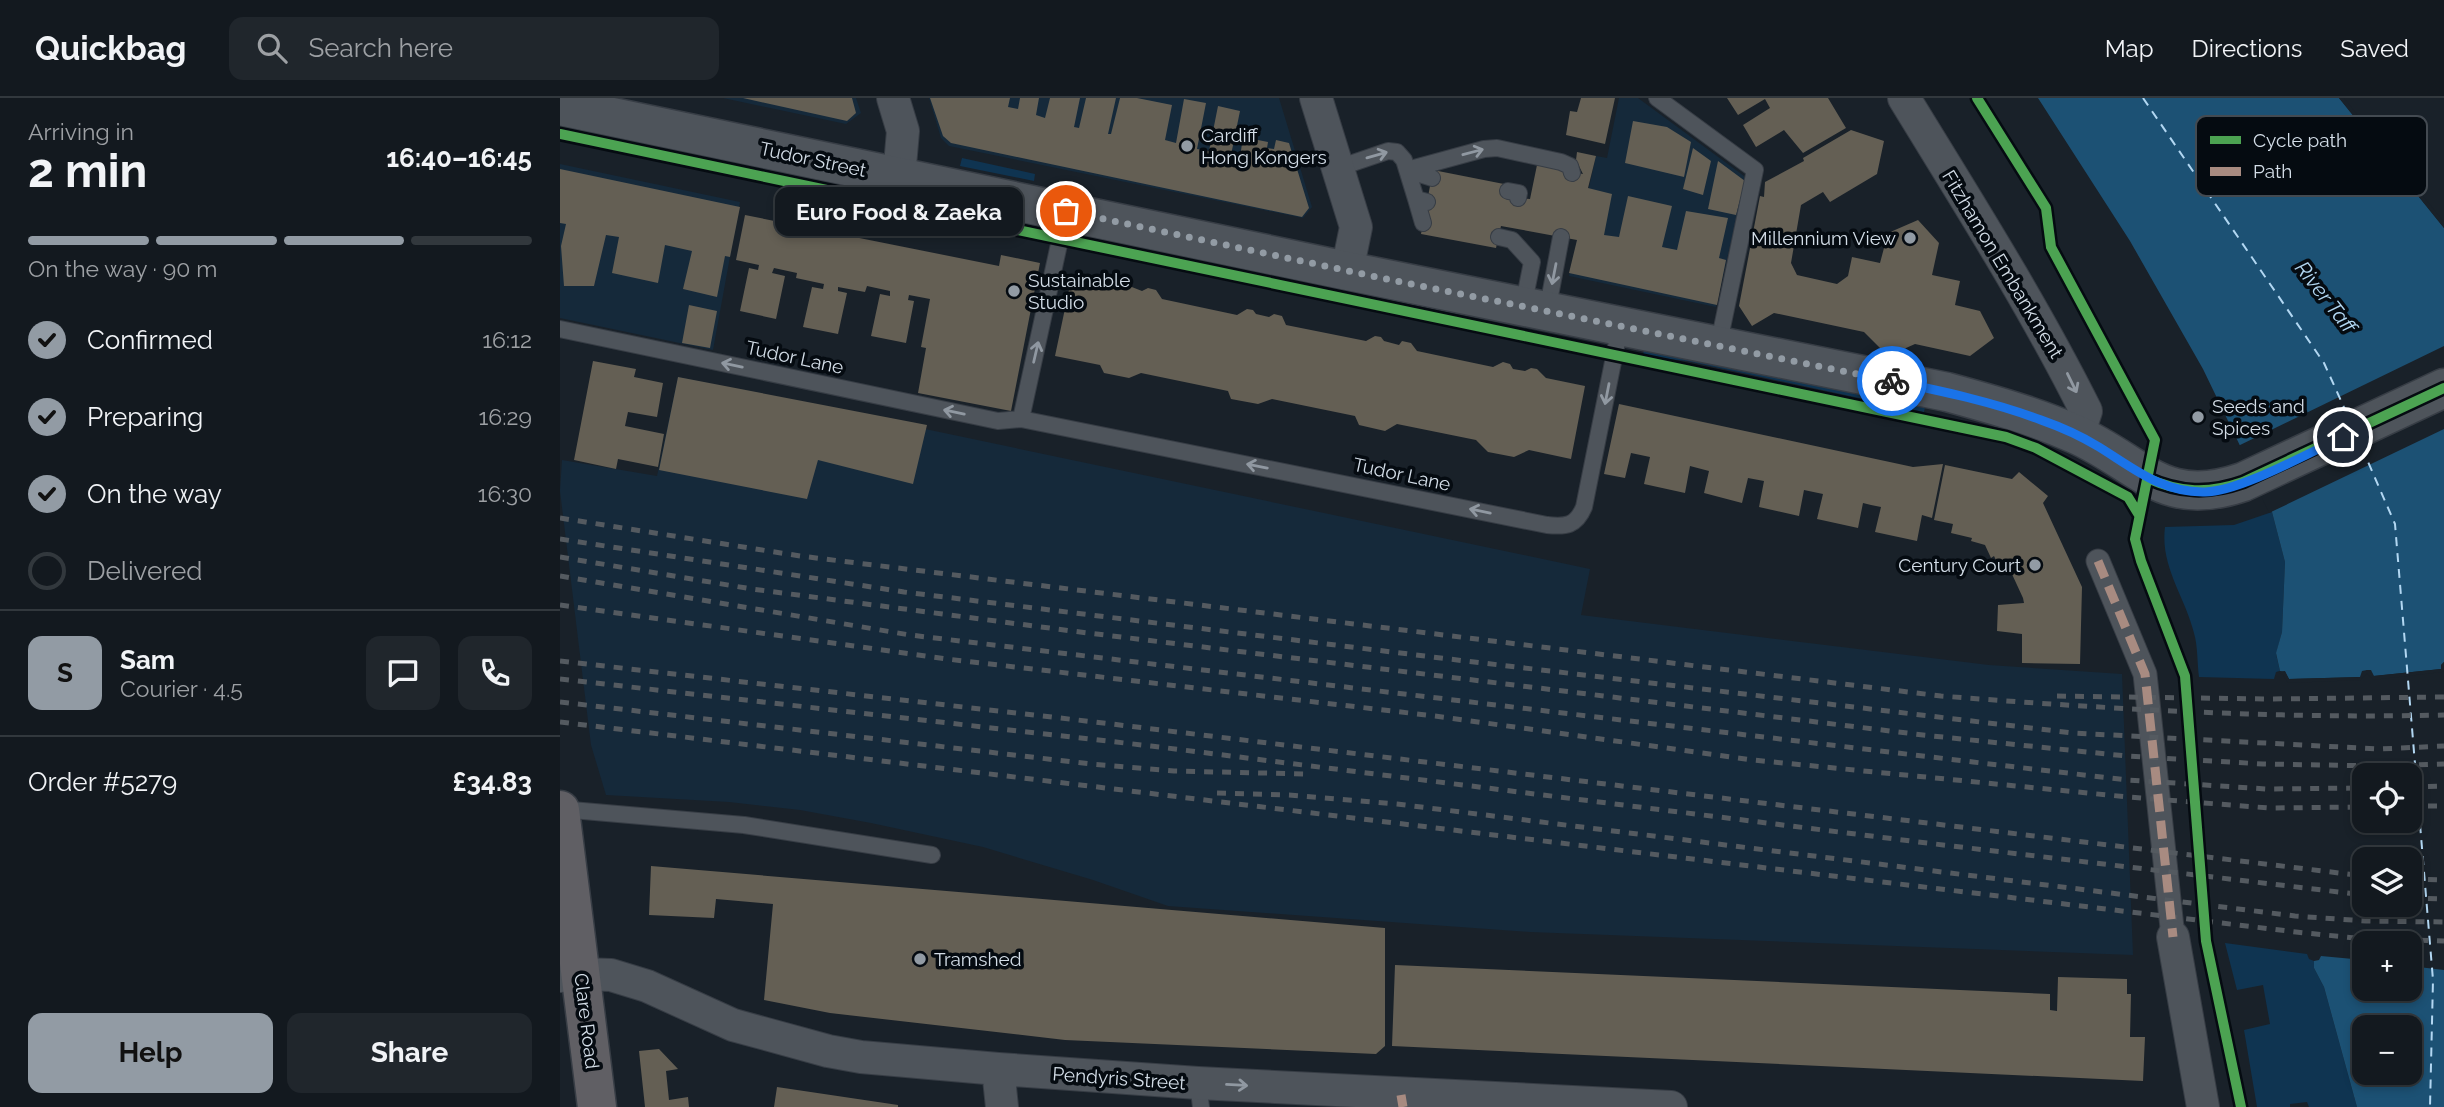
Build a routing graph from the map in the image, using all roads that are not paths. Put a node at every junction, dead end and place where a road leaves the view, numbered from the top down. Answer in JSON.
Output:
{"nodes":[{"id":1,"x":893,"y":98,"type":"edge"},
{"id":2,"x":1317,"y":98,"type":"edge"},
{"id":3,"x":1657,"y":98,"type":"edge"},
{"id":4,"x":1904,"y":98,"type":"edge"},
{"id":5,"x":560,"y":106,"type":"edge"},
{"id":6,"x":1338,"y":168,"type":"junction"},
{"id":7,"x":1407,"y":170,"type":"junction"},
{"id":8,"x":1572,"y":173,"type":"dead end"},
{"id":9,"x":899,"y":177,"type":"junction"},
{"id":10,"x":1432,"y":178,"type":"dead end"},
{"id":11,"x":1066,"y":211,"type":"junction"},
{"id":12,"x":1423,"y":223,"type":"dead end"},
{"id":13,"x":1508,"y":235,"type":"dead end"},
{"id":14,"x":1561,"y":237,"type":"dead end"},
{"id":15,"x":1347,"y":271,"type":"junction"},
{"id":16,"x":1535,"y":310,"type":"junction"},
{"id":17,"x":1620,"y":327,"type":"junction"},
{"id":18,"x":560,"y":329,"type":"edge"},
{"id":19,"x":1718,"y":346,"type":"junction"},
{"id":20,"x":2444,"y":388,"type":"edge"},
{"id":21,"x":1021,"y":419,"type":"junction"},
{"id":22,"x":2078,"y":435,"type":"junction"},
{"id":23,"x":2098,"y":561,"type":"dead end"},
{"id":24,"x":560,"y":809,"type":"edge"},
{"id":25,"x":563,"y":849,"type":"edge"},
{"id":26,"x":932,"y":855,"type":"dead end"},
{"id":27,"x":2173,"y":937,"type":"joint"},
{"id":28,"x":570,"y":975,"type":"edge"},
{"id":29,"x":998,"y":1069,"type":"junction"},
{"id":30,"x":1199,"y":1095,"type":"edge"},
{"id":31,"x":1402,"y":1101,"type":"edge"},
{"id":32,"x":1604,"y":1106,"type":"edge"},
{"id":33,"x":597,"y":1107,"type":"edge"},
{"id":34,"x":1002,"y":1107,"type":"edge"},
{"id":35,"x":1671,"y":1107,"type":"edge"},
{"id":36,"x":2203,"y":1107,"type":"edge"}],
"edges":[{"from":1,"to":9,"type":"street"},
{"from":2,"to":6,"type":"street"},
{"from":3,"to":19,"type":"lane"},
{"from":4,"to":22,"type":"street","name":"Fitzhamon Embankment","one_way":true},
{"from":5,"to":9,"type":"street","name":"Tudor Street"},
{"from":6,"to":7,"type":"lane","one_way":true},
{"from":6,"to":15,"type":"street"},
{"from":7,"to":8,"type":"lane","one_way":true},
{"from":7,"to":10,"type":"lane"},
{"from":7,"to":12,"type":"lane"},
{"from":9,"to":11,"type":"street","name":"Tudor Street"},
{"from":11,"to":15,"type":"street","name":"Tudor Street"},
{"from":21,"to":11,"type":"lane","one_way":true},
{"from":13,"to":16,"type":"lane"},
{"from":14,"to":16,"type":"lane","one_way":true},
{"from":15,"to":16,"type":"street","name":"Tudor Street"},
{"from":16,"to":17,"type":"street","name":"Tudor Street"},
{"from":17,"to":19,"type":"street","name":"Tudor Street"},
{"from":17,"to":21,"type":"lane","name":"Tudor Lane","one_way":true},
{"from":21,"to":18,"type":"lane","name":"Tudor Lane","one_way":true},
{"from":19,"to":22,"type":"street","name":"Tudor Street"},
{"from":20,"to":22,"type":"street","name":"Tudor Street"},
{"from":23,"to":27,"type":"street"},
{"from":24,"to":25,"type":"main road","name":"Clare Road"},
{"from":24,"to":26,"type":"lane"},
{"from":25,"to":28,"type":"main road","name":"Clare Road"},
{"from":27,"to":36,"type":"street"},
{"from":28,"to":29,"type":"street","name":"Pendyris Street"},
{"from":28,"to":33,"type":"main road","name":"Clare Road"},
{"from":29,"to":30,"type":"street","name":"Pendyris Street"},
{"from":29,"to":34,"type":"street"},
{"from":30,"to":31,"type":"street","name":"Pendyris Street","one_way":true},
{"from":31,"to":32,"type":"street","name":"Pendyris Street"},
{"from":32,"to":35,"type":"street","name":"Pendyris Street"}]}
